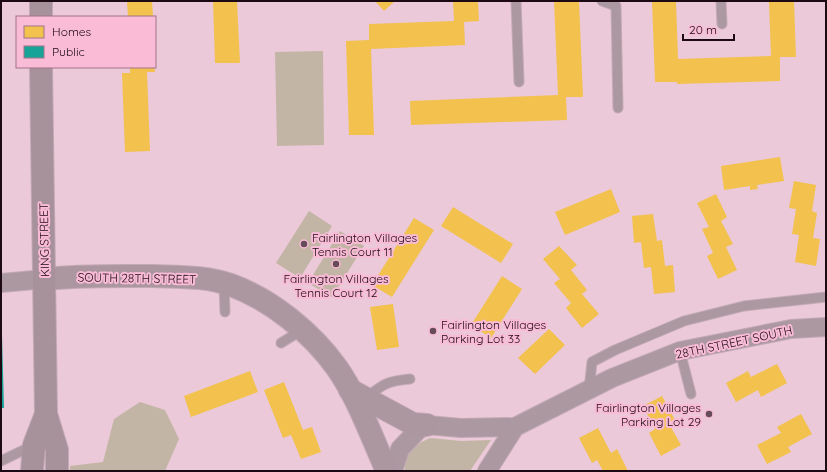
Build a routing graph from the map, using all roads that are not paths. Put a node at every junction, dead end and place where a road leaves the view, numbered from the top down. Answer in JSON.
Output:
{"nodes":[{"id":1,"x":41,"y":1,"type":"edge"},
{"id":2,"x":516,"y":1,"type":"edge"},
{"id":3,"x":602,"y":1,"type":"edge"},
{"id":4,"x":721,"y":1,"type":"edge"},
{"id":5,"x":41,"y":16,"type":"edge"},
{"id":6,"x":722,"y":24,"type":"dead end"},
{"id":7,"x":41,"y":68,"type":"edge"},
{"id":8,"x":519,"y":82,"type":"dead end"},
{"id":9,"x":618,"y":108,"type":"dead end"},
{"id":10,"x":45,"y":279,"type":"junction"},
{"id":11,"x":1,"y":283,"type":"edge"},
{"id":12,"x":224,"y":284,"type":"junction"},
{"id":13,"x":826,"y":298,"type":"edge"},
{"id":14,"x":225,"y":312,"type":"dead end"},
{"id":15,"x":826,"y":327,"type":"edge"},
{"id":16,"x":302,"y":330,"type":"junction"},
{"id":17,"x":282,"y":343,"type":"dead end"},
{"id":18,"x":680,"y":351,"type":"junction"},
{"id":19,"x":410,"y":379,"type":"dead end"},
{"id":20,"x":588,"y":390,"type":"junction"},
{"id":21,"x":358,"y":394,"type":"junction"},
{"id":22,"x":691,"y":394,"type":"dead end"},
{"id":23,"x":46,"y":414,"type":"junction"},
{"id":24,"x":427,"y":425,"type":"junction"},
{"id":25,"x":515,"y":427,"type":"junction"},
{"id":26,"x":34,"y":445,"type":"junction"},
{"id":27,"x":1,"y":461,"type":"edge"},
{"id":28,"x":32,"y":471,"type":"edge"},
{"id":29,"x":57,"y":471,"type":"edge"},
{"id":30,"x":387,"y":471,"type":"edge"},
{"id":31,"x":393,"y":471,"type":"edge"},
{"id":32,"x":487,"y":471,"type":"edge"}],
"edges":[{"from":1,"to":5,"type":"main road"},
{"from":2,"to":8,"type":"lane"},
{"from":3,"to":9,"type":"lane"},
{"from":4,"to":6,"type":"lane"},
{"from":7,"to":10,"type":"main road","name":"KING STREET"},
{"from":10,"to":11,"type":"street","name":"SOUTH 28TH STREET"},
{"from":10,"to":12,"type":"street","name":"SOUTH 28TH STREET"},
{"from":10,"to":23,"type":"main road","name":"KING STREET"},
{"from":12,"to":14,"type":"lane"},
{"from":12,"to":16,"type":"street","name":"SOUTH 28TH STREET"},
{"from":13,"to":20,"type":"lane"},
{"from":15,"to":18,"type":"street","name":"28TH STREET SOUTH"},
{"from":16,"to":17,"type":"lane"},
{"from":16,"to":21,"type":"street","name":"SOUTH 28TH STREET"},
{"from":18,"to":20,"type":"street","name":"28TH STREET SOUTH"},
{"from":18,"to":22,"type":"lane"},
{"from":19,"to":21,"type":"lane"},
{"from":20,"to":25,"type":"street","name":"28TH STREET SOUTH"},
{"from":21,"to":24,"type":"street"},
{"from":21,"to":30,"type":"street","name":"SOUTH 28TH STREET"},
{"from":23,"to":26,"type":"main road","name":"KING STREET"},
{"from":23,"to":29,"type":"main road","name":"KING STREET"},
{"from":24,"to":25,"type":"street","name":"28TH STREET SOUTH"},
{"from":24,"to":31,"type":"street"},
{"from":25,"to":32,"type":"street"},
{"from":26,"to":27,"type":"lane"},
{"from":26,"to":28,"type":"main road","name":"KING STREET"}]}
